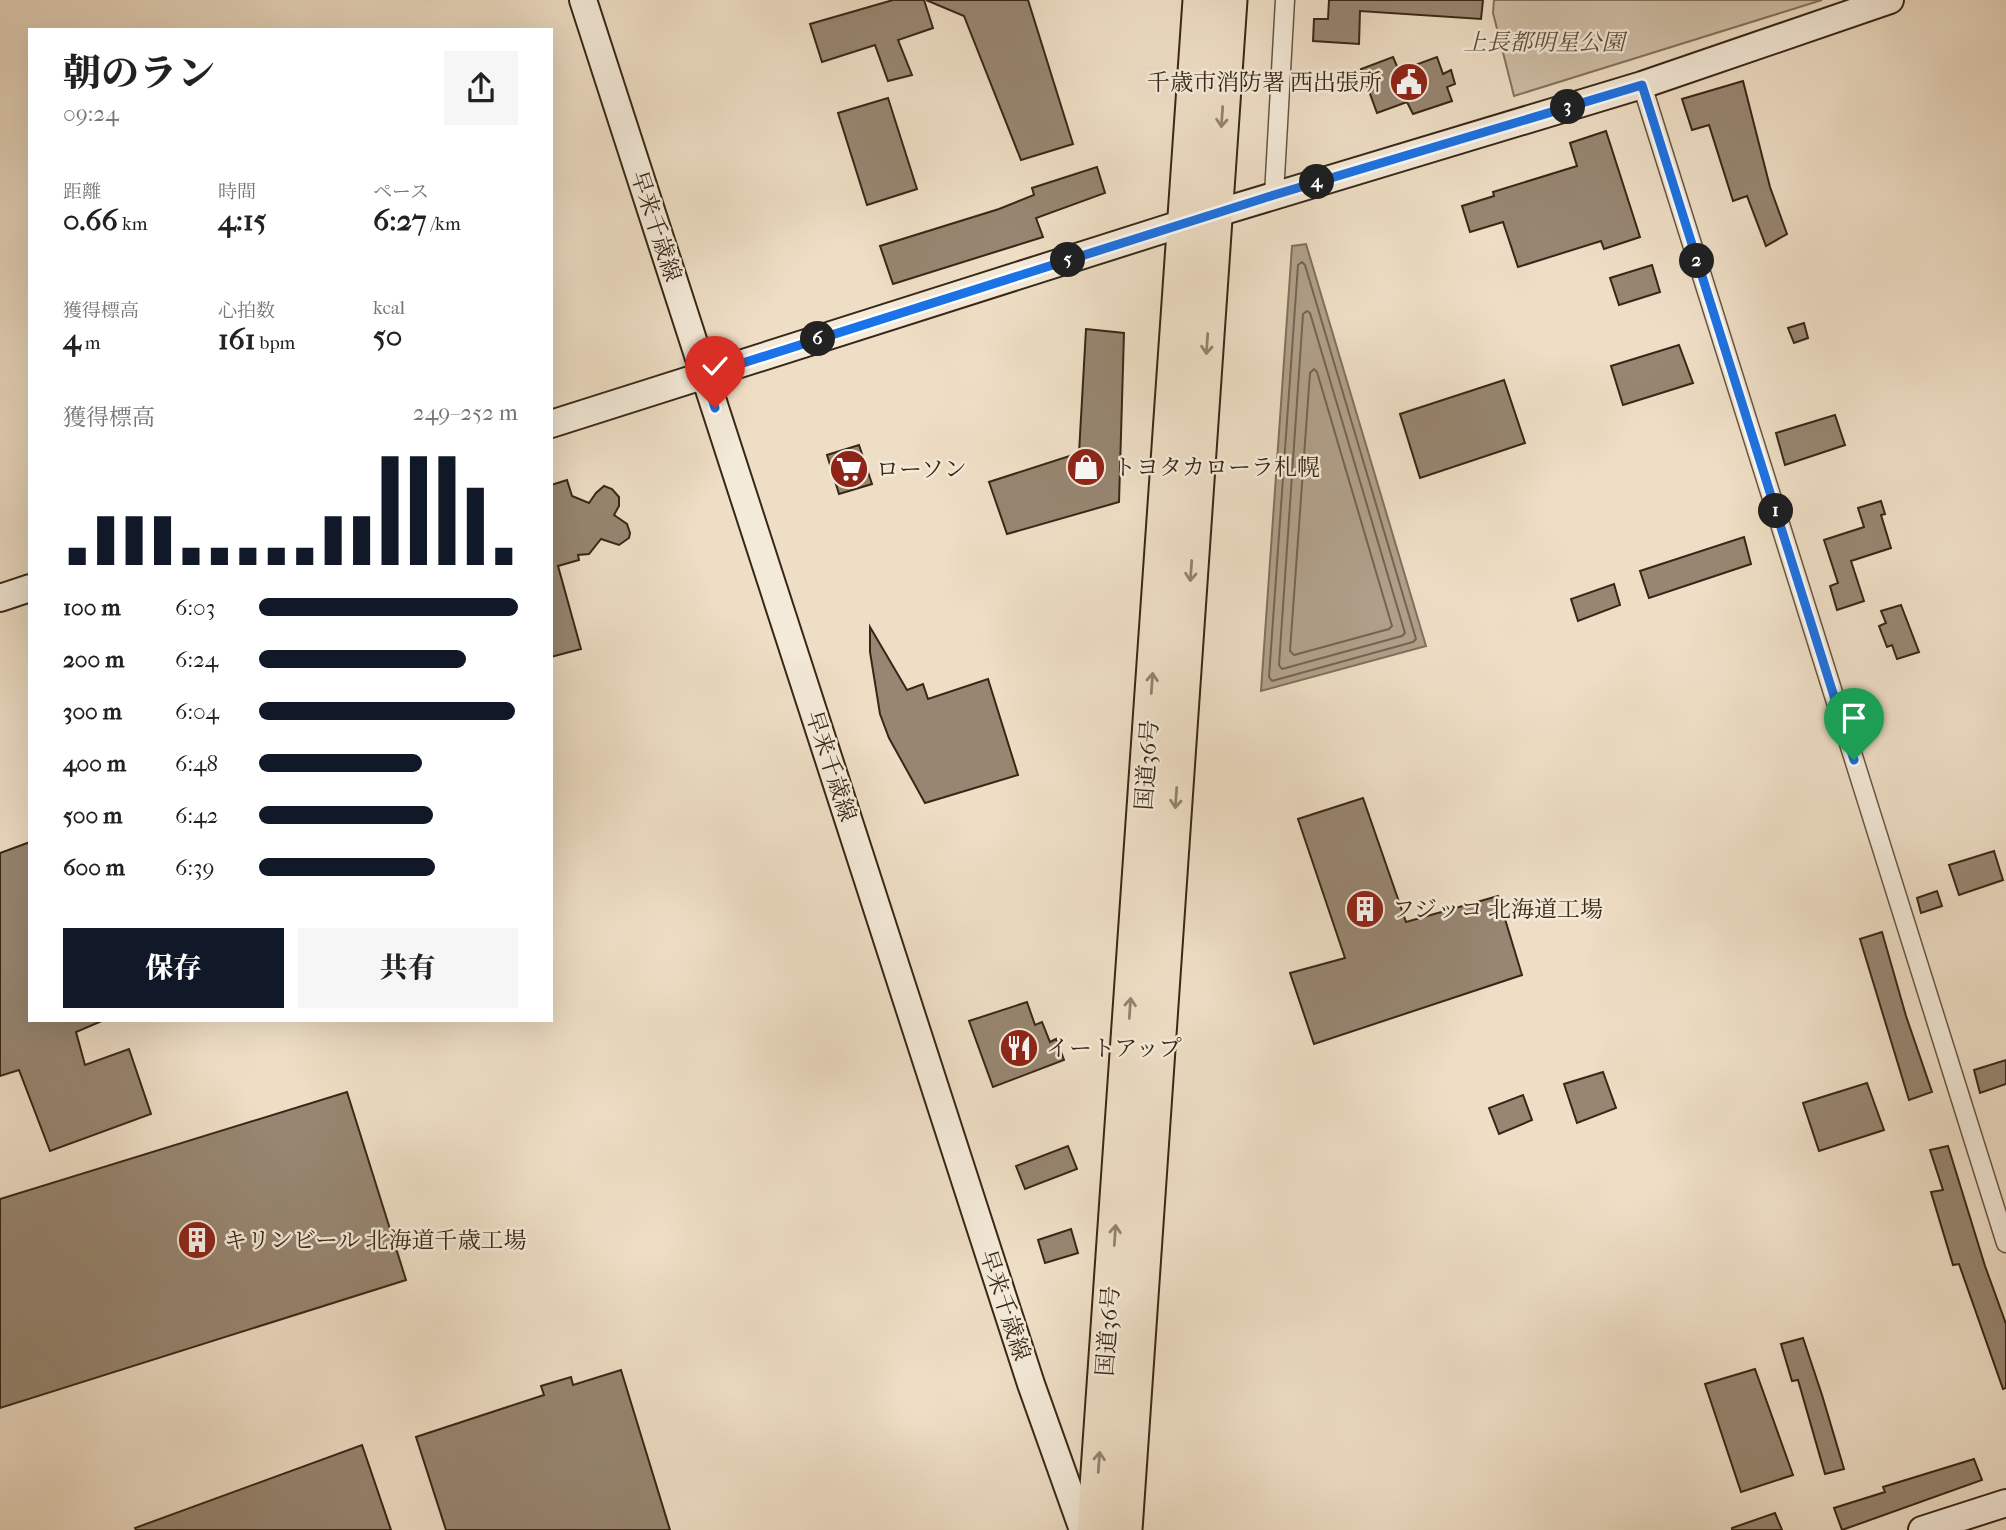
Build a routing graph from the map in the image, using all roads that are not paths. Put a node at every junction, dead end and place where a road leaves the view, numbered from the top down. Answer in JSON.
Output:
{"nodes":[{"id":1,"x":583,"y":0,"type":"edge"},
{"id":2,"x":1200,"y":0,"type":"edge"},
{"id":3,"x":1230,"y":0,"type":"edge"},
{"id":4,"x":1285,"y":0,"type":"edge"},
{"id":5,"x":1891,"y":0,"type":"edge"},
{"id":6,"x":1642,"y":85,"type":"junction"},
{"id":7,"x":1274,"y":195,"type":"junction"},
{"id":8,"x":1216,"y":214,"type":"junction"},
{"id":9,"x":1184,"y":223,"type":"junction"},
{"id":10,"x":705,"y":375,"type":"junction"},
{"id":11,"x":553,"y":423,"type":"edge"},
{"id":12,"x":28,"y":589,"type":"edge"},
{"id":13,"x":0,"y":598,"type":"edge"},
{"id":14,"x":2006,"y":1243,"type":"edge"},
{"id":15,"x":2006,"y":1503,"type":"edge"},
{"id":16,"x":1083,"y":1530,"type":"edge"},
{"id":17,"x":1094,"y":1530,"type":"edge"},
{"id":18,"x":1125,"y":1530,"type":"edge"},
{"id":19,"x":1922,"y":1530,"type":"edge"}],
"edges":[{"from":1,"to":10,"type":"main road","name":"早来千歳線"},
{"from":2,"to":9,"type":"highway","name":"国道36号"},
{"from":3,"to":8,"type":"highway","name":"国道36号","one_way":true},
{"from":4,"to":7,"type":"street"},
{"from":5,"to":6,"type":"main road"},
{"from":6,"to":7,"type":"main road"},
{"from":6,"to":14,"type":"street"},
{"from":7,"to":8,"type":"main road"},
{"from":8,"to":9,"type":"main road"},
{"from":8,"to":18,"type":"highway","name":"国道36号","one_way":true},
{"from":9,"to":10,"type":"main road"},
{"from":17,"to":9,"type":"highway","name":"国道36号","one_way":true},
{"from":10,"to":11,"type":"main road"},
{"from":10,"to":16,"type":"main road","name":"早来千歳線"},
{"from":12,"to":13,"type":"main road"},
{"from":15,"to":19,"type":"main road"}]}
